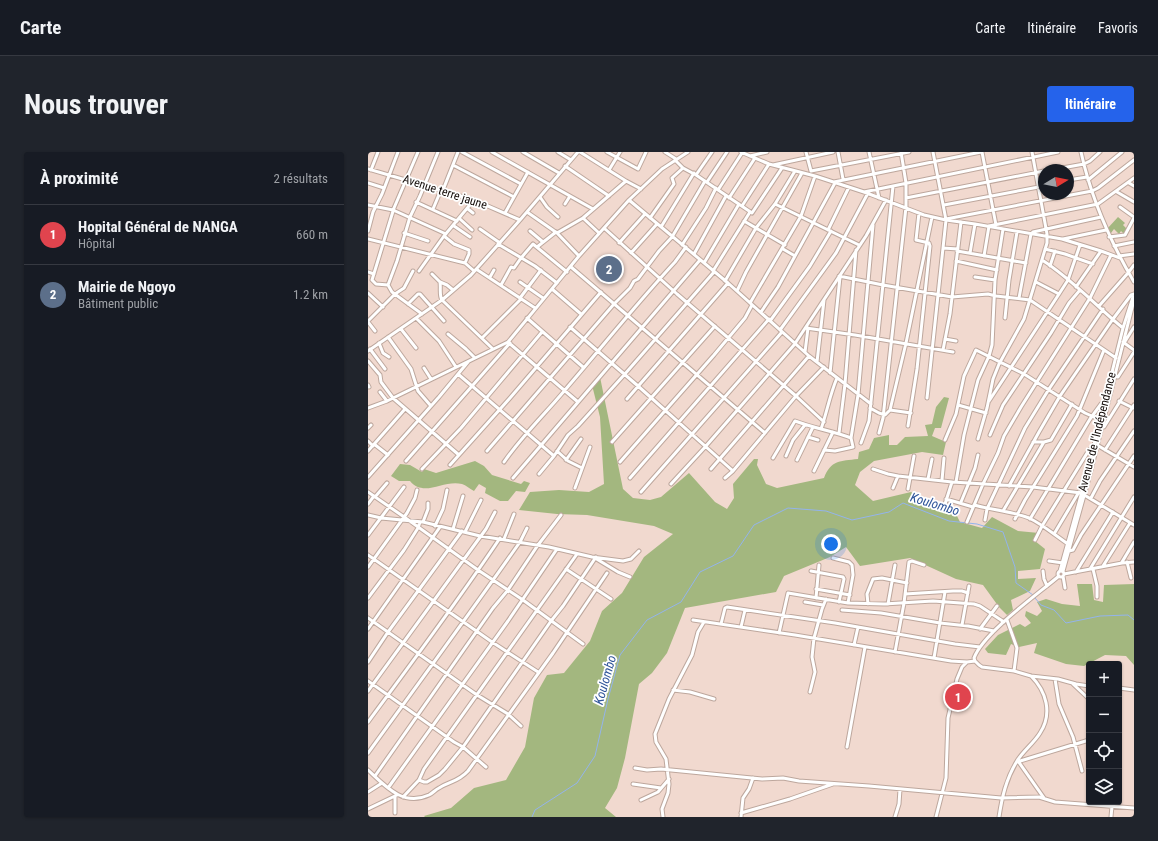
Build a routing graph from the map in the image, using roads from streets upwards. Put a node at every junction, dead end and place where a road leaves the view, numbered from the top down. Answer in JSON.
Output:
{"nodes":[{"id":1,"x":378,"y":152,"type":"edge"},
{"id":2,"x":398,"y":152,"type":"edge"},
{"id":3,"x":418,"y":152,"type":"edge"},
{"id":4,"x":438,"y":152,"type":"edge"},
{"id":5,"x":458,"y":152,"type":"edge"},
{"id":6,"x":462,"y":152,"type":"edge"},
{"id":7,"x":492,"y":152,"type":"edge"},
{"id":8,"x":523,"y":152,"type":"edge"},
{"id":9,"x":534,"y":152,"type":"edge"},
{"id":10,"x":558,"y":152,"type":"edge"},
{"id":11,"x":579,"y":152,"type":"edge"},
{"id":12,"x":608,"y":152,"type":"edge"},
{"id":13,"x":620,"y":152,"type":"edge"},
{"id":14,"x":646,"y":152,"type":"edge"},
{"id":15,"x":688,"y":152,"type":"edge"},
{"id":16,"x":712,"y":152,"type":"edge"},
{"id":17,"x":727,"y":152,"type":"edge"},
{"id":18,"x":767,"y":152,"type":"edge"},
{"id":19,"x":806,"y":152,"type":"edge"},
{"id":20,"x":833,"y":152,"type":"edge"},
{"id":21,"x":838,"y":152,"type":"edge"},
{"id":22,"x":869,"y":152,"type":"edge"},
{"id":23,"x":909,"y":152,"type":"edge"},
{"id":24,"x":933,"y":152,"type":"edge"},
{"id":25,"x":981,"y":152,"type":"edge"},
{"id":26,"x":1032,"y":152,"type":"edge"},
{"id":27,"x":1058,"y":152,"type":"edge"},
{"id":28,"x":1081,"y":152,"type":"edge"},
{"id":29,"x":1100,"y":152,"type":"edge"},
{"id":30,"x":1122,"y":152,"type":"edge"},
{"id":31,"x":667,"y":153,"type":"edge"},
{"id":32,"x":741,"y":153,"type":"edge"},
{"id":33,"x":901,"y":153,"type":"edge"},
{"id":34,"x":531,"y":156,"type":"junction"},
{"id":35,"x":750,"y":156,"type":"junction"},
{"id":36,"x":808,"y":157,"type":"junction"},
{"id":37,"x":1033,"y":157,"type":"junction"},
{"id":38,"x":617,"y":158,"type":"junction"},
{"id":39,"x":755,"y":158,"type":"junction"},
{"id":40,"x":571,"y":160,"type":"junction"},
{"id":41,"x":676,"y":160,"type":"junction"},
{"id":42,"x":871,"y":160,"type":"junction"},
{"id":43,"x":1134,"y":160,"type":"edge"},
{"id":44,"x":935,"y":161,"type":"junction"},
{"id":45,"x":770,"y":164,"type":"junction"},
{"id":46,"x":1084,"y":164,"type":"junction"},
{"id":47,"x":453,"y":165,"type":"junction"},
{"id":48,"x":565,"y":166,"type":"junction"},
{"id":49,"x":841,"y":166,"type":"junction"},
{"id":50,"x":1074,"y":166,"type":"edge"},
{"id":51,"x":904,"y":167,"type":"junction"},
{"id":52,"x":985,"y":167,"type":"junction"},
{"id":53,"x":683,"y":168,"type":"junction"},
{"id":54,"x":782,"y":168,"type":"junction"},
{"id":55,"x":369,"y":169,"type":"edge"},
{"id":56,"x":609,"y":170,"type":"junction"},
{"id":57,"x":795,"y":171,"type":"junction"},
{"id":58,"x":811,"y":171,"type":"junction"},
{"id":59,"x":528,"y":172,"type":"junction"},
{"id":60,"x":559,"y":173,"type":"junction"},
{"id":61,"x":802,"y":173,"type":"junction"},
{"id":62,"x":874,"y":173,"type":"junction"},
{"id":63,"x":1036,"y":173,"type":"junction"},
{"id":64,"x":695,"y":174,"type":"junction"},
{"id":65,"x":389,"y":175,"type":"junction"},
{"id":66,"x":814,"y":175,"type":"junction"},
{"id":67,"x":938,"y":176,"type":"junction"},
{"id":68,"x":1088,"y":178,"type":"junction"},
{"id":69,"x":1134,"y":178,"type":"edge"},
{"id":70,"x":843,"y":179,"type":"junction"},
{"id":71,"x":1074,"y":179,"type":"edge"},
{"id":72,"x":406,"y":180,"type":"junction"},
{"id":73,"x":626,"y":181,"type":"junction"},
{"id":74,"x":706,"y":181,"type":"junction"},
{"id":75,"x":834,"y":182,"type":"junction"},
{"id":76,"x":1038,"y":182,"type":"edge"},
{"id":77,"x":368,"y":183,"type":"edge"},
{"id":78,"x":906,"y":183,"type":"junction"},
{"id":79,"x":988,"y":183,"type":"junction"},
{"id":80,"x":1129,"y":183,"type":"junction"},
{"id":81,"x":521,"y":184,"type":"junction"},
{"id":82,"x":424,"y":185,"type":"junction"},
{"id":83,"x":550,"y":185,"type":"junction"},
{"id":84,"x":893,"y":186,"type":"junction"},
{"id":85,"x":1134,"y":186,"type":"edge"},
{"id":86,"x":1038,"y":187,"type":"edge"},
{"id":87,"x":384,"y":188,"type":"junction"},
{"id":88,"x":850,"y":188,"type":"junction"},
{"id":89,"x":641,"y":189,"type":"junction"},
{"id":90,"x":717,"y":189,"type":"junction"},
{"id":91,"x":877,"y":189,"type":"junction"},
{"id":92,"x":442,"y":190,"type":"junction"},
{"id":93,"x":1092,"y":191,"type":"junction"},
{"id":94,"x":941,"y":192,"type":"junction"},
{"id":95,"x":1117,"y":192,"type":"junction"},
{"id":96,"x":866,"y":193,"type":"junction"},
{"id":97,"x":1074,"y":194,"type":"edge"},
{"id":98,"x":570,"y":196,"type":"junction"},
{"id":99,"x":608,"y":196,"type":"junction"},
{"id":100,"x":991,"y":196,"type":"junction"},
{"id":101,"x":514,"y":197,"type":"junction"},
{"id":102,"x":540,"y":197,"type":"junction"},
{"id":103,"x":728,"y":197,"type":"junction"},
{"id":104,"x":879,"y":198,"type":"junction"},
{"id":105,"x":906,"y":198,"type":"junction"},
{"id":106,"x":474,"y":200,"type":"junction"},
{"id":107,"x":629,"y":200,"type":"junction"},
{"id":108,"x":886,"y":200,"type":"junction"},
{"id":109,"x":1041,"y":200,"type":"joint"},
{"id":110,"x":416,"y":202,"type":"junction"},
{"id":111,"x":892,"y":202,"type":"junction"},
{"id":112,"x":1134,"y":202,"type":"edge"},
{"id":113,"x":368,"y":204,"type":"edge"},
{"id":114,"x":565,"y":204,"type":"dead end"},
{"id":115,"x":775,"y":204,"type":"junction"},
{"id":116,"x":1096,"y":204,"type":"junction"},
{"id":117,"x":740,"y":205,"type":"junction"},
{"id":118,"x":944,"y":206,"type":"junction"},
{"id":119,"x":1120,"y":206,"type":"dead end"},
{"id":120,"x":375,"y":207,"type":"junction"},
{"id":121,"x":784,"y":207,"type":"junction"},
{"id":122,"x":906,"y":207,"type":"junction"},
{"id":123,"x":433,"y":209,"type":"junction"},
{"id":124,"x":468,"y":209,"type":"junction"},
{"id":125,"x":593,"y":209,"type":"junction"},
{"id":126,"x":393,"y":210,"type":"junction"},
{"id":127,"x":994,"y":210,"type":"junction"},
{"id":128,"x":527,"y":212,"type":"junction"},
{"id":129,"x":750,"y":212,"type":"junction"},
{"id":130,"x":473,"y":213,"type":"dead end"},
{"id":131,"x":505,"y":213,"type":"junction"},
{"id":132,"x":919,"y":213,"type":"junction"},
{"id":133,"x":645,"y":214,"type":"junction"},
{"id":134,"x":1044,"y":215,"type":"junction"},
{"id":135,"x":801,"y":216,"type":"junction"},
{"id":136,"x":410,"y":217,"type":"junction"},
{"id":137,"x":558,"y":217,"type":"dead end"},
{"id":138,"x":932,"y":217,"type":"junction"},
{"id":139,"x":1101,"y":217,"type":"junction"},
{"id":140,"x":1134,"y":217,"type":"edge"},
{"id":141,"x":583,"y":218,"type":"junction"},
{"id":142,"x":650,"y":218,"type":"junction"},
{"id":143,"x":946,"y":219,"type":"junction"},
{"id":144,"x":458,"y":220,"type":"junction"},
{"id":145,"x":520,"y":220,"type":"junction"},
{"id":146,"x":744,"y":221,"type":"junction"},
{"id":147,"x":961,"y":222,"type":"junction"},
{"id":148,"x":814,"y":223,"type":"junction"},
{"id":149,"x":873,"y":224,"type":"junction"},
{"id":150,"x":975,"y":224,"type":"junction"},
{"id":151,"x":659,"y":225,"type":"junction"},
{"id":152,"x":454,"y":226,"type":"junction"},
{"id":153,"x":989,"y":226,"type":"junction"},
{"id":154,"x":996,"y":226,"type":"junction"},
{"id":155,"x":604,"y":228,"type":"junction"},
{"id":156,"x":756,"y":228,"type":"junction"},
{"id":157,"x":1046,"y":228,"type":"junction"},
{"id":158,"x":480,"y":229,"type":"dead end"},
{"id":159,"x":1003,"y":229,"type":"junction"},
{"id":160,"x":472,"y":230,"type":"dead end"},
{"id":161,"x":829,"y":230,"type":"junction"},
{"id":162,"x":1106,"y":230,"type":"junction"},
{"id":163,"x":368,"y":231,"type":"edge"},
{"id":164,"x":530,"y":231,"type":"dead end"},
{"id":165,"x":556,"y":232,"type":"junction"},
{"id":166,"x":1017,"y":232,"type":"junction"},
{"id":167,"x":404,"y":233,"type":"junction"},
{"id":168,"x":599,"y":233,"type":"junction"},
{"id":169,"x":767,"y":234,"type":"junction"},
{"id":170,"x":1031,"y":234,"type":"junction"},
{"id":171,"x":445,"y":235,"type":"junction"},
{"id":172,"x":672,"y":236,"type":"junction"},
{"id":173,"x":1048,"y":236,"type":"junction"},
{"id":174,"x":470,"y":237,"type":"dead end"},
{"id":175,"x":1110,"y":237,"type":"junction"},
{"id":176,"x":845,"y":238,"type":"junction"},
{"id":177,"x":368,"y":239,"type":"edge"},
{"id":178,"x":1062,"y":239,"type":"junction"},
{"id":179,"x":428,"y":241,"type":"dead end"},
{"id":180,"x":926,"y":241,"type":"junction"},
{"id":181,"x":543,"y":242,"type":"junction"},
{"id":182,"x":1134,"y":242,"type":"edge"},
{"id":183,"x":384,"y":243,"type":"junction"},
{"id":184,"x":499,"y":243,"type":"junction"},
{"id":185,"x":620,"y":243,"type":"junction"},
{"id":186,"x":682,"y":244,"type":"junction"},
{"id":187,"x":785,"y":245,"type":"junction"},
{"id":188,"x":1080,"y":245,"type":"junction"},
{"id":189,"x":859,"y":246,"type":"junction"},
{"id":190,"x":1114,"y":246,"type":"junction"},
{"id":191,"x":401,"y":247,"type":"junction"},
{"id":192,"x":537,"y":247,"type":"junction"},
{"id":193,"x":686,"y":247,"type":"junction"},
{"id":194,"x":943,"y":248,"type":"junction"},
{"id":195,"x":783,"y":249,"type":"junction"},
{"id":196,"x":1045,"y":249,"type":"junction"},
{"id":197,"x":856,"y":250,"type":"junction"},
{"id":198,"x":957,"y":250,"type":"junction"},
{"id":199,"x":1055,"y":251,"type":"junction"},
{"id":200,"x":1101,"y":251,"type":"junction"},
{"id":201,"x":631,"y":253,"type":"junction"},
{"id":202,"x":970,"y":253,"type":"junction"},
{"id":203,"x":694,"y":254,"type":"junction"},
{"id":204,"x":1134,"y":254,"type":"edge"},
{"id":205,"x":430,"y":255,"type":"junction"},
{"id":206,"x":1111,"y":255,"type":"junction"},
{"id":207,"x":580,"y":256,"type":"junction"},
{"id":208,"x":795,"y":256,"type":"junction"},
{"id":209,"x":984,"y":256,"type":"junction"},
{"id":210,"x":1075,"y":257,"type":"junction"},
{"id":211,"x":1120,"y":257,"type":"junction"},
{"id":212,"x":521,"y":258,"type":"junction"},
{"id":213,"x":998,"y":258,"type":"junction"},
{"id":214,"x":700,"y":260,"type":"junction"},
{"id":215,"x":1012,"y":260,"type":"junction"},
{"id":216,"x":1042,"y":260,"type":"junction"},
{"id":217,"x":956,"y":261,"type":"junction"},
{"id":218,"x":465,"y":263,"type":"junction"},
{"id":219,"x":704,"y":263,"type":"junction"},
{"id":220,"x":1026,"y":263,"type":"junction"},
{"id":221,"x":1093,"y":264,"type":"junction"},
{"id":222,"x":1134,"y":264,"type":"edge"},
{"id":223,"x":1050,"y":266,"type":"junction"},
{"id":224,"x":571,"y":267,"type":"junction"},
{"id":225,"x":647,"y":267,"type":"junction"},
{"id":226,"x":475,"y":270,"type":"junction"},
{"id":227,"x":494,"y":270,"type":"dead end"},
{"id":228,"x":541,"y":270,"type":"junction"},
{"id":229,"x":997,"y":270,"type":"junction"},
{"id":230,"x":413,"y":271,"type":"dead end"},
{"id":231,"x":420,"y":271,"type":"dead end"},
{"id":232,"x":714,"y":271,"type":"junction"},
{"id":233,"x":368,"y":272,"type":"edge"},
{"id":234,"x":567,"y":272,"type":"junction"},
{"id":235,"x":1128,"y":273,"type":"junction"},
{"id":236,"x":374,"y":274,"type":"junction"},
{"id":237,"x":432,"y":274,"type":"dead end"},
{"id":238,"x":490,"y":277,"type":"junction"},
{"id":239,"x":839,"y":277,"type":"junction"},
{"id":240,"x":975,"y":277,"type":"dead end"},
{"id":241,"x":660,"y":278,"type":"junction"},
{"id":242,"x":854,"y":280,"type":"junction"},
{"id":243,"x":995,"y":280,"type":"junction"},
{"id":244,"x":1068,"y":280,"type":"junction"},
{"id":245,"x":440,"y":282,"type":"junction"},
{"id":246,"x":520,"y":282,"type":"dead end"},
{"id":247,"x":727,"y":282,"type":"junction"},
{"id":248,"x":1036,"y":282,"type":"junction"},
{"id":249,"x":1134,"y":282,"type":"edge"},
{"id":250,"x":557,"y":283,"type":"junction"},
{"id":251,"x":868,"y":283,"type":"junction"},
{"id":252,"x":388,"y":285,"type":"junction"},
{"id":253,"x":501,"y":285,"type":"junction"},
{"id":254,"x":882,"y":285,"type":"junction"},
{"id":255,"x":527,"y":287,"type":"junction"},
{"id":256,"x":1076,"y":287,"type":"junction"},
{"id":257,"x":897,"y":288,"type":"junction"},
{"id":258,"x":552,"y":289,"type":"junction"},
{"id":259,"x":453,"y":290,"type":"junction"},
{"id":260,"x":674,"y":290,"type":"junction"},
{"id":261,"x":1080,"y":290,"type":"junction"},
{"id":262,"x":737,"y":291,"type":"junction"},
{"id":263,"x":916,"y":291,"type":"junction"},
{"id":264,"x":601,"y":292,"type":"junction"},
{"id":265,"x":368,"y":293,"type":"edge"},
{"id":266,"x":925,"y":293,"type":"junction"},
{"id":267,"x":395,"y":294,"type":"junction"},
{"id":268,"x":1059,"y":294,"type":"junction"},
{"id":269,"x":1134,"y":294,"type":"edge"},
{"id":270,"x":939,"y":295,"type":"junction"},
{"id":271,"x":994,"y":296,"type":"junction"},
{"id":272,"x":952,"y":297,"type":"junction"},
{"id":273,"x":1007,"y":297,"type":"junction"},
{"id":274,"x":520,"y":298,"type":"junction"},
{"id":275,"x":543,"y":298,"type":"junction"},
{"id":276,"x":824,"y":298,"type":"junction"},
{"id":277,"x":1019,"y":298,"type":"junction"},
{"id":278,"x":1090,"y":298,"type":"junction"},
{"id":279,"x":442,"y":300,"type":"junction"},
{"id":280,"x":1030,"y":300,"type":"junction"},
{"id":281,"x":1134,"y":300,"type":"edge"},
{"id":282,"x":687,"y":302,"type":"junction"},
{"id":283,"x":408,"y":304,"type":"junction"},
{"id":284,"x":614,"y":304,"type":"junction"},
{"id":285,"x":751,"y":304,"type":"junction"},
{"id":286,"x":1099,"y":306,"type":"junction"},
{"id":287,"x":383,"y":307,"type":"junction"},
{"id":288,"x":432,"y":307,"type":"junction"},
{"id":289,"x":535,"y":308,"type":"junction"},
{"id":290,"x":1103,"y":310,"type":"junction"},
{"id":291,"x":761,"y":312,"type":"junction"},
{"id":292,"x":1048,"y":312,"type":"junction"},
{"id":293,"x":422,"y":314,"type":"junction"},
{"id":294,"x":581,"y":314,"type":"junction"},
{"id":295,"x":701,"y":314,"type":"junction"},
{"id":296,"x":628,"y":315,"type":"junction"},
{"id":297,"x":416,"y":318,"type":"junction"},
{"id":298,"x":527,"y":318,"type":"junction"},
{"id":299,"x":1005,"y":318,"type":"dead end"},
{"id":300,"x":1113,"y":319,"type":"junction"},
{"id":301,"x":769,"y":320,"type":"junction"},
{"id":302,"x":1059,"y":320,"type":"junction"},
{"id":303,"x":368,"y":321,"type":"edge"},
{"id":304,"x":444,"y":321,"type":"dead end"},
{"id":305,"x":715,"y":326,"type":"junction"},
{"id":306,"x":570,"y":327,"type":"junction"},
{"id":307,"x":642,"y":327,"type":"junction"},
{"id":308,"x":807,"y":328,"type":"junction"},
{"id":309,"x":1072,"y":328,"type":"junction"},
{"id":310,"x":1123,"y":328,"type":"junction"},
{"id":311,"x":1134,"y":328,"type":"edge"},
{"id":312,"x":401,"y":329,"type":"junction"},
{"id":313,"x":821,"y":330,"type":"junction"},
{"id":314,"x":375,"y":331,"type":"dead end"},
{"id":315,"x":781,"y":331,"type":"junction"},
{"id":316,"x":542,"y":332,"type":"junction"},
{"id":317,"x":834,"y":332,"type":"junction"},
{"id":318,"x":448,"y":334,"type":"dead end"},
{"id":319,"x":849,"y":334,"type":"junction"},
{"id":320,"x":863,"y":336,"type":"junction"},
{"id":321,"x":388,"y":337,"type":"junction"},
{"id":322,"x":728,"y":337,"type":"junction"},
{"id":323,"x":1085,"y":337,"type":"junction"},
{"id":324,"x":482,"y":338,"type":"junction"},
{"id":325,"x":655,"y":338,"type":"junction"},
{"id":326,"x":945,"y":338,"type":"junction"},
{"id":327,"x":584,"y":339,"type":"junction"},
{"id":328,"x":877,"y":339,"type":"junction"},
{"id":329,"x":891,"y":341,"type":"junction"},
{"id":330,"x":956,"y":341,"type":"dead end"},
{"id":331,"x":509,"y":342,"type":"junction"},
{"id":332,"x":379,"y":343,"type":"junction"},
{"id":333,"x":556,"y":343,"type":"junction"},
{"id":334,"x":906,"y":343,"type":"junction"},
{"id":335,"x":1123,"y":343,"type":"junction"},
{"id":336,"x":795,"y":344,"type":"junction"},
{"id":337,"x":1096,"y":345,"type":"junction"},
{"id":338,"x":919,"y":346,"type":"junction"},
{"id":339,"x":416,"y":348,"type":"dead end"},
{"id":340,"x":933,"y":348,"type":"junction"},
{"id":341,"x":493,"y":349,"type":"junction"},
{"id":342,"x":369,"y":350,"type":"edge"},
{"id":343,"x":743,"y":350,"type":"junction"},
{"id":344,"x":943,"y":350,"type":"junction"},
{"id":345,"x":1104,"y":350,"type":"junction"},
{"id":346,"x":597,"y":351,"type":"junction"},
{"id":347,"x":669,"y":351,"type":"junction"},
{"id":348,"x":1134,"y":351,"type":"edge"},
{"id":349,"x":805,"y":352,"type":"junction"},
{"id":350,"x":953,"y":352,"type":"dead end"},
{"id":351,"x":522,"y":354,"type":"junction"},
{"id":352,"x":570,"y":355,"type":"junction"},
{"id":353,"x":809,"y":356,"type":"junction"},
{"id":354,"x":989,"y":356,"type":"junction"},
{"id":355,"x":389,"y":357,"type":"dead end"},
{"id":356,"x":475,"y":358,"type":"junction"},
{"id":357,"x":1116,"y":358,"type":"junction"},
{"id":358,"x":368,"y":361,"type":"edge"},
{"id":359,"x":469,"y":361,"type":"junction"},
{"id":360,"x":756,"y":361,"type":"junction"},
{"id":361,"x":1000,"y":361,"type":"junction"},
{"id":362,"x":683,"y":362,"type":"junction"},
{"id":363,"x":817,"y":362,"type":"junction"},
{"id":364,"x":611,"y":363,"type":"junction"},
{"id":365,"x":456,"y":367,"type":"junction"},
{"id":366,"x":536,"y":367,"type":"junction"},
{"id":367,"x":583,"y":367,"type":"junction"},
{"id":368,"x":824,"y":367,"type":"junction"},
{"id":369,"x":1012,"y":367,"type":"junction"},
{"id":370,"x":424,"y":368,"type":"dead end"},
{"id":371,"x":385,"y":369,"type":"dead end"},
{"id":372,"x":830,"y":372,"type":"junction"},
{"id":373,"x":770,"y":373,"type":"junction"},
{"id":374,"x":458,"y":374,"type":"junction"},
{"id":375,"x":1024,"y":374,"type":"junction"},
{"id":376,"x":624,"y":375,"type":"junction"},
{"id":377,"x":697,"y":375,"type":"junction"},
{"id":378,"x":1114,"y":376,"type":"junction"},
{"id":379,"x":550,"y":378,"type":"junction"},
{"id":380,"x":837,"y":378,"type":"junction"},
{"id":381,"x":431,"y":379,"type":"junction"},
{"id":382,"x":1134,"y":379,"type":"edge"},
{"id":383,"x":1037,"y":382,"type":"junction"},
{"id":384,"x":845,"y":384,"type":"junction"},
{"id":385,"x":784,"y":385,"type":"junction"},
{"id":386,"x":416,"y":386,"type":"junction"},
{"id":387,"x":471,"y":386,"type":"junction"},
{"id":388,"x":638,"y":386,"type":"junction"},
{"id":389,"x":710,"y":386,"type":"junction"},
{"id":390,"x":1049,"y":389,"type":"junction"},
{"id":391,"x":564,"y":391,"type":"junction"},
{"id":392,"x":380,"y":392,"type":"dead end"},
{"id":393,"x":858,"y":395,"type":"junction"},
{"id":394,"x":796,"y":396,"type":"junction"},
{"id":395,"x":1060,"y":396,"type":"junction"},
{"id":396,"x":393,"y":398,"type":"junction"},
{"id":397,"x":486,"y":398,"type":"junction"},
{"id":398,"x":652,"y":398,"type":"junction"},
{"id":399,"x":724,"y":398,"type":"junction"},
{"id":400,"x":927,"y":398,"type":"dead end"},
{"id":401,"x":627,"y":399,"type":"dead end"},
{"id":402,"x":1106,"y":399,"type":"junction"},
{"id":403,"x":387,"y":401,"type":"junction"},
{"id":404,"x":1119,"y":401,"type":"junction"},
{"id":405,"x":578,"y":402,"type":"junction"},
{"id":406,"x":368,"y":403,"type":"edge"},
{"id":407,"x":988,"y":403,"type":"junction"},
{"id":408,"x":871,"y":404,"type":"junction"},
{"id":409,"x":1072,"y":404,"type":"junction"},
{"id":410,"x":958,"y":405,"type":"junction"},
{"id":411,"x":431,"y":406,"type":"junction"},
{"id":412,"x":1133,"y":407,"type":"edge"},
{"id":413,"x":370,"y":408,"type":"edge"},
{"id":414,"x":870,"y":408,"type":"junction"},
{"id":415,"x":405,"y":409,"type":"junction"},
{"id":416,"x":971,"y":409,"type":"junction"},
{"id":417,"x":1080,"y":409,"type":"junction"},
{"id":418,"x":499,"y":410,"type":"junction"},
{"id":419,"x":666,"y":410,"type":"junction"},
{"id":420,"x":738,"y":410,"type":"junction"},
{"id":421,"x":890,"y":410,"type":"junction"},
{"id":422,"x":911,"y":412,"type":"junction"},
{"id":423,"x":986,"y":413,"type":"junction"},
{"id":424,"x":883,"y":415,"type":"junction"},
{"id":425,"x":1092,"y":416,"type":"junction"},
{"id":426,"x":418,"y":420,"type":"junction"},
{"id":427,"x":1101,"y":420,"type":"junction"},
{"id":428,"x":752,"y":421,"type":"junction"},
{"id":429,"x":513,"y":422,"type":"junction"},
{"id":430,"x":678,"y":422,"type":"junction"},
{"id":431,"x":824,"y":422,"type":"junction"},
{"id":432,"x":804,"y":425,"type":"junction"},
{"id":433,"x":908,"y":426,"type":"dead end"},
{"id":434,"x":813,"y":427,"type":"junction"},
{"id":435,"x":1101,"y":427,"type":"junction"},
{"id":436,"x":821,"y":429,"type":"junction"},
{"id":437,"x":1134,"y":431,"type":"edge"},
{"id":438,"x":432,"y":432,"type":"junction"},
{"id":439,"x":833,"y":432,"type":"junction"},
{"id":440,"x":765,"y":433,"type":"junction"},
{"id":441,"x":839,"y":433,"type":"junction"},
{"id":442,"x":879,"y":433,"type":"dead end"},
{"id":443,"x":526,"y":434,"type":"junction"},
{"id":444,"x":692,"y":434,"type":"junction"},
{"id":445,"x":990,"y":435,"type":"dead end"},
{"id":446,"x":808,"y":437,"type":"junction"},
{"id":447,"x":851,"y":438,"type":"junction"},
{"id":448,"x":581,"y":439,"type":"dead end"},
{"id":449,"x":978,"y":439,"type":"dead end"},
{"id":450,"x":818,"y":440,"type":"dead end"},
{"id":451,"x":945,"y":440,"type":"dead end"},
{"id":452,"x":368,"y":441,"type":"edge"},
{"id":453,"x":612,"y":442,"type":"dead end"},
{"id":454,"x":1033,"y":442,"type":"junction"},
{"id":455,"x":1044,"y":442,"type":"junction"},
{"id":456,"x":861,"y":443,"type":"dead end"},
{"id":457,"x":445,"y":444,"type":"junction"},
{"id":458,"x":374,"y":445,"type":"junction"},
{"id":459,"x":540,"y":445,"type":"junction"},
{"id":460,"x":706,"y":446,"type":"junction"},
{"id":461,"x":1095,"y":446,"type":"junction"},
{"id":462,"x":590,"y":447,"type":"dead end"},
{"id":463,"x":824,"y":450,"type":"junction"},
{"id":464,"x":1105,"y":450,"type":"junction"},
{"id":465,"x":368,"y":451,"type":"edge"},
{"id":466,"x":487,"y":451,"type":"dead end"},
{"id":467,"x":557,"y":451,"type":"junction"},
{"id":468,"x":388,"y":455,"type":"junction"},
{"id":469,"x":459,"y":455,"type":"junction"},
{"id":470,"x":978,"y":455,"type":"dead end"},
{"id":471,"x":554,"y":456,"type":"junction"},
{"id":472,"x":786,"y":456,"type":"dead end"},
{"id":473,"x":914,"y":456,"type":"dead end"},
{"id":474,"x":1134,"y":456,"type":"edge"},
{"id":475,"x":1117,"y":457,"type":"junction"},
{"id":476,"x":720,"y":458,"type":"junction"},
{"id":477,"x":773,"y":458,"type":"dead end"},
{"id":478,"x":944,"y":458,"type":"dead end"},
{"id":479,"x":932,"y":459,"type":"dead end"},
{"id":480,"x":566,"y":460,"type":"junction"},
{"id":481,"x":797,"y":460,"type":"dead end"},
{"id":482,"x":406,"y":461,"type":"dead end"},
{"id":483,"x":504,"y":462,"type":"dead end"},
{"id":484,"x":620,"y":462,"type":"dead end"},
{"id":485,"x":1129,"y":464,"type":"junction"},
{"id":486,"x":450,"y":465,"type":"dead end"},
{"id":487,"x":1134,"y":467,"type":"edge"},
{"id":488,"x":582,"y":468,"type":"junction"},
{"id":489,"x":422,"y":469,"type":"dead end"},
{"id":490,"x":711,"y":469,"type":"dead end"},
{"id":491,"x":873,"y":469,"type":"dead end"},
{"id":492,"x":733,"y":470,"type":"junction"},
{"id":493,"x":814,"y":471,"type":"dead end"},
{"id":494,"x":539,"y":474,"type":"dead end"},
{"id":495,"x":898,"y":476,"type":"junction"},
{"id":496,"x":368,"y":477,"type":"edge"},
{"id":497,"x":910,"y":477,"type":"junction"},
{"id":498,"x":513,"y":478,"type":"dead end"},
{"id":499,"x":630,"y":478,"type":"dead end"},
{"id":500,"x":725,"y":478,"type":"dead end"},
{"id":501,"x":928,"y":479,"type":"junction"},
{"id":502,"x":942,"y":480,"type":"junction"},
{"id":503,"x":954,"y":482,"type":"junction"},
{"id":504,"x":387,"y":483,"type":"dead end"},
{"id":505,"x":968,"y":483,"type":"junction"},
{"id":506,"x":671,"y":484,"type":"dead end"},
{"id":507,"x":983,"y":484,"type":"junction"},
{"id":508,"x":998,"y":485,"type":"junction"},
{"id":509,"x":1009,"y":486,"type":"junction"},
{"id":510,"x":1017,"y":486,"type":"junction"},
{"id":511,"x":404,"y":487,"type":"dead end"},
{"id":512,"x":1033,"y":487,"type":"junction"},
{"id":513,"x":575,"y":488,"type":"dead end"},
{"id":514,"x":893,"y":488,"type":"dead end"},
{"id":515,"x":908,"y":489,"type":"dead end"},
{"id":516,"x":1048,"y":489,"type":"junction"},
{"id":517,"x":417,"y":490,"type":"dead end"},
{"id":518,"x":447,"y":490,"type":"dead end"},
{"id":519,"x":1065,"y":490,"type":"junction"},
{"id":520,"x":368,"y":492,"type":"edge"},
{"id":521,"x":641,"y":492,"type":"dead end"},
{"id":522,"x":1082,"y":493,"type":"junction"},
{"id":523,"x":463,"y":496,"type":"dead end"},
{"id":524,"x":375,"y":497,"type":"junction"},
{"id":525,"x":1134,"y":497,"type":"edge"},
{"id":526,"x":1091,"y":498,"type":"junction"},
{"id":527,"x":946,"y":499,"type":"junction"},
{"id":528,"x":481,"y":500,"type":"dead end"},
{"id":529,"x":961,"y":502,"type":"junction"},
{"id":530,"x":428,"y":503,"type":"dead end"},
{"id":531,"x":368,"y":504,"type":"edge"},
{"id":532,"x":945,"y":504,"type":"dead end"},
{"id":533,"x":1102,"y":505,"type":"junction"},
{"id":534,"x":973,"y":506,"type":"junction"},
{"id":535,"x":389,"y":507,"type":"junction"},
{"id":536,"x":987,"y":508,"type":"junction"},
{"id":537,"x":1002,"y":511,"type":"junction"},
{"id":538,"x":495,"y":512,"type":"dead end"},
{"id":539,"x":1113,"y":512,"type":"junction"},
{"id":540,"x":514,"y":514,"type":"dead end"},
{"id":541,"x":1016,"y":514,"type":"junction"},
{"id":542,"x":368,"y":515,"type":"edge"},
{"id":543,"x":561,"y":515,"type":"dead end"},
{"id":544,"x":404,"y":516,"type":"junction"},
{"id":545,"x":1121,"y":517,"type":"junction"},
{"id":546,"x":381,"y":518,"type":"junction"},
{"id":547,"x":1015,"y":519,"type":"dead end"},
{"id":548,"x":1030,"y":519,"type":"junction"},
{"id":549,"x":401,"y":520,"type":"junction"},
{"id":550,"x":985,"y":520,"type":"dead end"},
{"id":551,"x":410,"y":521,"type":"junction"},
{"id":552,"x":422,"y":522,"type":"junction"},
{"id":553,"x":967,"y":522,"type":"dead end"},
{"id":554,"x":1130,"y":523,"type":"junction"},
{"id":555,"x":1134,"y":525,"type":"edge"},
{"id":556,"x":435,"y":526,"type":"junction"},
{"id":557,"x":1042,"y":526,"type":"junction"},
{"id":558,"x":440,"y":527,"type":"junction"},
{"id":559,"x":418,"y":528,"type":"junction"},
{"id":560,"x":527,"y":528,"type":"dead end"},
{"id":561,"x":453,"y":529,"type":"junction"},
{"id":562,"x":464,"y":532,"type":"junction"},
{"id":563,"x":1054,"y":534,"type":"junction"},
{"id":564,"x":368,"y":535,"type":"edge"},
{"id":565,"x":480,"y":536,"type":"junction"},
{"id":566,"x":432,"y":537,"type":"junction"},
{"id":567,"x":502,"y":539,"type":"junction"},
{"id":568,"x":1035,"y":540,"type":"dead end"},
{"id":569,"x":520,"y":542,"type":"junction"},
{"id":570,"x":1134,"y":542,"type":"edge"},
{"id":571,"x":1068,"y":544,"type":"junction"},
{"id":572,"x":538,"y":545,"type":"junction"},
{"id":573,"x":448,"y":549,"type":"junction"},
{"id":574,"x":557,"y":549,"type":"junction"},
{"id":575,"x":639,"y":551,"type":"dead end"},
{"id":576,"x":1068,"y":551,"type":"junction"},
{"id":577,"x":577,"y":554,"type":"junction"},
{"id":578,"x":368,"y":555,"type":"edge"},
{"id":579,"x":596,"y":558,"type":"junction"},
{"id":580,"x":833,"y":558,"type":"dead end"},
{"id":581,"x":374,"y":559,"type":"junction"},
{"id":582,"x":463,"y":559,"type":"junction"},
{"id":583,"x":1049,"y":561,"type":"dead end"},
{"id":584,"x":1127,"y":562,"type":"junction"},
{"id":585,"x":1134,"y":562,"type":"edge"},
{"id":586,"x":1063,"y":563,"type":"junction"},
{"id":587,"x":1122,"y":563,"type":"junction"},
{"id":588,"x":819,"y":565,"type":"dead end"},
{"id":589,"x":895,"y":565,"type":"dead end"},
{"id":590,"x":924,"y":565,"type":"dead end"},
{"id":591,"x":1103,"y":566,"type":"junction"},
{"id":592,"x":368,"y":567,"type":"edge"},
{"id":593,"x":389,"y":569,"type":"junction"},
{"id":594,"x":566,"y":569,"type":"junction"},
{"id":595,"x":1092,"y":569,"type":"junction"},
{"id":596,"x":478,"y":570,"type":"junction"},
{"id":597,"x":811,"y":571,"type":"dead end"},
{"id":598,"x":1042,"y":571,"type":"dead end"},
{"id":599,"x":1076,"y":572,"type":"junction"},
{"id":600,"x":607,"y":573,"type":"dead end"},
{"id":601,"x":818,"y":573,"type":"junction"},
{"id":602,"x":1062,"y":574,"type":"junction"},
{"id":603,"x":630,"y":578,"type":"dead end"},
{"id":604,"x":1131,"y":578,"type":"dead end"},
{"id":605,"x":403,"y":579,"type":"junction"},
{"id":606,"x":492,"y":580,"type":"junction"},
{"id":607,"x":582,"y":580,"type":"junction"},
{"id":608,"x":893,"y":580,"type":"junction"},
{"id":609,"x":907,"y":583,"type":"junction"},
{"id":610,"x":969,"y":586,"type":"dead end"},
{"id":611,"x":1047,"y":586,"type":"junction"},
{"id":612,"x":1065,"y":588,"type":"dead end"},
{"id":613,"x":597,"y":589,"type":"junction"},
{"id":614,"x":816,"y":589,"type":"junction"},
{"id":615,"x":418,"y":590,"type":"junction"},
{"id":616,"x":508,"y":590,"type":"junction"},
{"id":617,"x":945,"y":592,"type":"junction"},
{"id":618,"x":841,"y":593,"type":"junction"},
{"id":619,"x":968,"y":593,"type":"junction"},
{"id":620,"x":905,"y":594,"type":"junction"},
{"id":621,"x":850,"y":595,"type":"junction"},
{"id":622,"x":368,"y":598,"type":"edge"},
{"id":623,"x":816,"y":598,"type":"junction"},
{"id":624,"x":1096,"y":598,"type":"dead end"},
{"id":625,"x":611,"y":599,"type":"dead end"},
{"id":626,"x":523,"y":600,"type":"junction"},
{"id":627,"x":826,"y":600,"type":"junction"},
{"id":628,"x":434,"y":601,"type":"junction"},
{"id":629,"x":805,"y":602,"type":"dead end"},
{"id":630,"x":839,"y":602,"type":"junction"},
{"id":631,"x":943,"y":602,"type":"junction"},
{"id":632,"x":848,"y":603,"type":"junction"},
{"id":633,"x":904,"y":603,"type":"junction"},
{"id":634,"x":966,"y":603,"type":"junction"},
{"id":635,"x":868,"y":604,"type":"junction"},
{"id":636,"x":888,"y":604,"type":"junction"},
{"id":637,"x":823,"y":605,"type":"junction"},
{"id":638,"x":997,"y":606,"type":"dead end"},
{"id":639,"x":745,"y":610,"type":"junction"},
{"id":640,"x":842,"y":610,"type":"dead end"},
{"id":641,"x":448,"y":611,"type":"junction"},
{"id":642,"x":537,"y":611,"type":"junction"},
{"id":643,"x":992,"y":614,"type":"junction"},
{"id":644,"x":782,"y":615,"type":"junction"},
{"id":645,"x":901,"y":617,"type":"junction"},
{"id":646,"x":368,"y":618,"type":"edge"},
{"id":647,"x":693,"y":620,"type":"dead end"},
{"id":648,"x":551,"y":621,"type":"junction"},
{"id":649,"x":819,"y":621,"type":"junction"},
{"id":650,"x":1006,"y":621,"type":"junction"},
{"id":651,"x":373,"y":622,"type":"junction"},
{"id":652,"x":464,"y":622,"type":"junction"},
{"id":653,"x":704,"y":622,"type":"junction"},
{"id":654,"x":940,"y":623,"type":"junction"},
{"id":655,"x":721,"y":624,"type":"junction"},
{"id":656,"x":962,"y":625,"type":"junction"},
{"id":657,"x":741,"y":627,"type":"junction"},
{"id":658,"x":858,"y":627,"type":"junction"},
{"id":659,"x":368,"y":629,"type":"edge"},
{"id":660,"x":980,"y":629,"type":"junction"},
{"id":661,"x":994,"y":631,"type":"junction"},
{"id":662,"x":388,"y":632,"type":"junction"},
{"id":663,"x":477,"y":632,"type":"junction"},
{"id":664,"x":567,"y":632,"type":"junction"},
{"id":665,"x":779,"y":632,"type":"junction"},
{"id":666,"x":898,"y":634,"type":"junction"},
{"id":667,"x":814,"y":638,"type":"junction"},
{"id":668,"x":937,"y":641,"type":"junction"},
{"id":669,"x":492,"y":642,"type":"junction"},
{"id":670,"x":403,"y":643,"type":"junction"},
{"id":671,"x":583,"y":644,"type":"dead end"},
{"id":672,"x":854,"y":645,"type":"junction"},
{"id":673,"x":865,"y":647,"type":"junction"},
{"id":674,"x":980,"y":647,"type":"junction"},
{"id":675,"x":507,"y":652,"type":"junction"},
{"id":676,"x":895,"y":652,"type":"junction"},
{"id":677,"x":418,"y":653,"type":"junction"},
{"id":678,"x":934,"y":658,"type":"junction"},
{"id":679,"x":975,"y":661,"type":"junction"},
{"id":680,"x":368,"y":662,"type":"edge"},
{"id":681,"x":522,"y":662,"type":"junction"},
{"id":682,"x":967,"y":662,"type":"junction"},
{"id":683,"x":433,"y":663,"type":"junction"},
{"id":684,"x":1014,"y":671,"type":"junction"},
{"id":685,"x":538,"y":672,"type":"junction"},
{"id":686,"x":448,"y":674,"type":"junction"},
{"id":687,"x":1031,"y":676,"type":"junction"},
{"id":688,"x":1055,"y":679,"type":"junction"},
{"id":689,"x":368,"y":681,"type":"edge"},
{"id":690,"x":1072,"y":683,"type":"junction"},
{"id":691,"x":373,"y":684,"type":"junction"},
{"id":692,"x":462,"y":684,"type":"junction"},
{"id":693,"x":1086,"y":685,"type":"edge"},
{"id":694,"x":1122,"y":688,"type":"edge"},
{"id":695,"x":673,"y":690,"type":"junction"},
{"id":696,"x":1134,"y":690,"type":"edge"},
{"id":697,"x":368,"y":691,"type":"edge"},
{"id":698,"x":810,"y":692,"type":"dead end"},
{"id":699,"x":388,"y":695,"type":"junction"},
{"id":700,"x":477,"y":695,"type":"junction"},
{"id":701,"x":1087,"y":697,"type":"edge"},
{"id":702,"x":714,"y":699,"type":"dead end"},
{"id":703,"x":492,"y":704,"type":"junction"},
{"id":704,"x":403,"y":705,"type":"junction"},
{"id":705,"x":508,"y":714,"type":"junction"},
{"id":706,"x":418,"y":716,"type":"junction"},
{"id":707,"x":368,"y":722,"type":"edge"},
{"id":708,"x":521,"y":726,"type":"dead end"},
{"id":709,"x":433,"y":727,"type":"junction"},
{"id":710,"x":447,"y":737,"type":"junction"},
{"id":711,"x":1086,"y":741,"type":"edge"},
{"id":712,"x":1074,"y":744,"type":"junction"},
{"id":713,"x":463,"y":747,"type":"junction"},
{"id":714,"x":847,"y":747,"type":"dead end"},
{"id":715,"x":368,"y":753,"type":"edge"},
{"id":716,"x":477,"y":758,"type":"junction"},
{"id":717,"x":1017,"y":762,"type":"junction"},
{"id":718,"x":486,"y":767,"type":"dead end"},
{"id":719,"x":634,"y":768,"type":"dead end"},
{"id":720,"x":368,"y":770,"type":"edge"},
{"id":721,"x":668,"y":770,"type":"junction"},
{"id":722,"x":1082,"y":771,"type":"dead end"},
{"id":723,"x":370,"y":774,"type":"edge"},
{"id":724,"x":375,"y":776,"type":"junction"},
{"id":725,"x":753,"y":778,"type":"junction"},
{"id":726,"x":669,"y":779,"type":"junction"},
{"id":727,"x":419,"y":780,"type":"junction"},
{"id":728,"x":382,"y":783,"type":"junction"},
{"id":729,"x":836,"y":783,"type":"junction"},
{"id":730,"x":633,"y":784,"type":"dead end"},
{"id":731,"x":388,"y":788,"type":"junction"},
{"id":732,"x":661,"y":788,"type":"junction"},
{"id":733,"x":900,"y":789,"type":"junction"},
{"id":734,"x":368,"y":792,"type":"edge"},
{"id":735,"x":943,"y":792,"type":"junction"},
{"id":736,"x":396,"y":796,"type":"junction"},
{"id":737,"x":403,"y":797,"type":"junction"},
{"id":738,"x":1001,"y":798,"type":"junction"},
{"id":739,"x":1044,"y":798,"type":"junction"},
{"id":740,"x":641,"y":800,"type":"dead end"},
{"id":741,"x":1112,"y":806,"type":"junction"},
{"id":742,"x":1134,"y":808,"type":"edge"},
{"id":743,"x":368,"y":809,"type":"edge"},
{"id":744,"x":742,"y":812,"type":"junction"},
{"id":745,"x":396,"y":813,"type":"dead end"},
{"id":746,"x":663,"y":817,"type":"edge"},
{"id":747,"x":741,"y":817,"type":"edge"},
{"id":748,"x":895,"y":817,"type":"edge"},
{"id":749,"x":936,"y":817,"type":"edge"},
{"id":750,"x":998,"y":817,"type":"edge"},
{"id":751,"x":1111,"y":817,"type":"edge"}],
"edges":[{"from":1,"to":55,"type":"street"},
{"from":2,"to":65,"type":"street"},
{"from":3,"to":72,"type":"street"},
{"from":4,"to":82,"type":"street"},
{"from":5,"to":47,"type":"street"},
{"from":6,"to":81,"type":"street"},
{"from":7,"to":59,"type":"street"},
{"from":8,"to":34,"type":"street"},
{"from":9,"to":34,"type":"street"},
{"from":10,"to":40,"type":"street"},
{"from":11,"to":40,"type":"street"},
{"from":11,"to":56,"type":"street"},
{"from":12,"to":38,"type":"street"},
{"from":13,"to":38,"type":"street"},
{"from":14,"to":38,"type":"street"},
{"from":15,"to":41,"type":"street"},
{"from":16,"to":64,"type":"street"},
{"from":17,"to":74,"type":"street"},
{"from":18,"to":35,"type":"street"},
{"from":19,"to":36,"type":"street"},
{"from":20,"to":36,"type":"street"},
{"from":21,"to":49,"type":"street"},
{"from":22,"to":42,"type":"street"},
{"from":23,"to":33,"type":"street"},
{"from":24,"to":44,"type":"street"},
{"from":25,"to":44,"type":"street"},
{"from":25,"to":52,"type":"street"},
{"from":26,"to":37,"type":"street"},
{"from":27,"to":37,"type":"street"},
{"from":28,"to":46,"type":"street"},
{"from":29,"to":46,"type":"street"},
{"from":30,"to":68,"type":"street"},
{"from":31,"to":41,"type":"street"},
{"from":32,"to":35,"type":"street"},
{"from":32,"to":90,"type":"street"},
{"from":33,"to":42,"type":"street"},
{"from":33,"to":51,"type":"street"},
{"from":34,"to":60,"type":"street"},
{"from":35,"to":39,"type":"street"},
{"from":36,"to":45,"type":"street"},
{"from":36,"to":58,"type":"street"},
{"from":37,"to":52,"type":"street"},
{"from":37,"to":63,"type":"street"},
{"from":38,"to":56,"type":"street"},
{"from":39,"to":45,"type":"street"},
{"from":39,"to":103,"type":"street"},
{"from":40,"to":48,"type":"street"},
{"from":41,"to":53,"type":"street"},
{"from":41,"to":89,"type":"street"},
{"from":42,"to":49,"type":"street"},
{"from":42,"to":62,"type":"street"},
{"from":43,"to":93,"type":"street"},
{"from":44,"to":51,"type":"street"},
{"from":44,"to":67,"type":"street"},
{"from":45,"to":54,"type":"street"},
{"from":45,"to":117,"type":"street"},
{"from":46,"to":50,"type":"street"},
{"from":46,"to":68,"type":"street"},
{"from":47,"to":92,"type":"street"},
{"from":47,"to":101,"type":"street"},
{"from":48,"to":60,"type":"street"},
{"from":48,"to":99,"type":"street"},
{"from":49,"to":58,"type":"street"},
{"from":49,"to":70,"type":"street"},
{"from":51,"to":62,"type":"street"},
{"from":51,"to":78,"type":"street"},
{"from":52,"to":67,"type":"street"},
{"from":52,"to":79,"type":"street"},
{"from":53,"to":64,"type":"street"},
{"from":53,"to":142,"type":"street"},
{"from":54,"to":57,"type":"street"},
{"from":54,"to":129,"type":"street"},
{"from":55,"to":65,"type":"street","name":"Avenue terre jaune"},
{"from":56,"to":73,"type":"street"},
{"from":57,"to":61,"type":"street"},
{"from":57,"to":115,"type":"street"},
{"from":58,"to":66,"type":"street"},
{"from":59,"to":81,"type":"street"},
{"from":59,"to":83,"type":"street"},
{"from":60,"to":83,"type":"street"},
{"from":61,"to":66,"type":"street"},
{"from":61,"to":121,"type":"street"},
{"from":62,"to":70,"type":"street"},
{"from":62,"to":91,"type":"street"},
{"from":63,"to":76,"type":"street"},
{"from":63,"to":79,"type":"street"},
{"from":64,"to":74,"type":"street"},
{"from":64,"to":151,"type":"street"},
{"from":65,"to":72,"type":"street","name":"Avenue terre jaune"},
{"from":65,"to":87,"type":"street"},
{"from":66,"to":75,"type":"street"},
{"from":66,"to":135,"type":"street"},
{"from":67,"to":78,"type":"street"},
{"from":67,"to":94,"type":"street"},
{"from":68,"to":71,"type":"street"},
{"from":68,"to":93,"type":"street"},
{"from":69,"to":80,"type":"street"},
{"from":70,"to":75,"type":"street"},
{"from":72,"to":82,"type":"street","name":"Avenue terre jaune"},
{"from":72,"to":126,"type":"street"},
{"from":73,"to":89,"type":"street"},
{"from":73,"to":99,"type":"street"},
{"from":74,"to":90,"type":"street"},
{"from":74,"to":172,"type":"street"},
{"from":75,"to":88,"type":"street"},
{"from":75,"to":148,"type":"street"},
{"from":77,"to":87,"type":"street"},
{"from":78,"to":84,"type":"street"},
{"from":78,"to":105,"type":"street"},
{"from":79,"to":94,"type":"street"},
{"from":79,"to":100,"type":"street"},
{"from":80,"to":85,"type":"street"},
{"from":80,"to":95,"type":"street"},
{"from":81,"to":101,"type":"street"},
{"from":82,"to":92,"type":"street","name":"Avenue terre jaune"},
{"from":82,"to":110,"type":"street"},
{"from":83,"to":98,"type":"street"},
{"from":83,"to":102,"type":"street"},
{"from":84,"to":91,"type":"street"},
{"from":84,"to":111,"type":"street"},
{"from":86,"to":100,"type":"street"},
{"from":87,"to":120,"type":"street"},
{"from":88,"to":96,"type":"street"},
{"from":88,"to":161,"type":"street"},
{"from":89,"to":107,"type":"street"},
{"from":90,"to":103,"type":"street"},
{"from":90,"to":186,"type":"street"},
{"from":91,"to":96,"type":"street"},
{"from":91,"to":104,"type":"street"},
{"from":92,"to":106,"type":"street","name":"Avenue terre jaune"},
{"from":92,"to":123,"type":"street"},
{"from":93,"to":97,"type":"street"},
{"from":93,"to":116,"type":"street"},
{"from":94,"to":105,"type":"street"},
{"from":94,"to":118,"type":"street"},
{"from":95,"to":112,"type":"street"},
{"from":95,"to":116,"type":"street"},
{"from":96,"to":104,"type":"street"},
{"from":96,"to":176,"type":"street"},
{"from":98,"to":114,"type":"street"},
{"from":98,"to":125,"type":"street"},
{"from":99,"to":125,"type":"street"},
{"from":100,"to":118,"type":"street"},
{"from":100,"to":127,"type":"street"},
{"from":101,"to":131,"type":"street"},
{"from":102,"to":128,"type":"street"},
{"from":102,"to":137,"type":"street"},
{"from":103,"to":117,"type":"street"},
{"from":103,"to":203,"type":"street"},
{"from":104,"to":108,"type":"street"},
{"from":105,"to":122,"type":"street"},
{"from":106,"to":124,"type":"street"},
{"from":106,"to":131,"type":"street","name":"Avenue terre jaune"},
{"from":107,"to":133,"type":"street"},
{"from":107,"to":155,"type":"street"},
{"from":108,"to":111,"type":"street"},
{"from":108,"to":149,"type":"street"},
{"from":109,"to":127,"type":"street"},
{"from":109,"to":134,"type":"street"},
{"from":110,"to":123,"type":"street"},
{"from":110,"to":136,"type":"street"},
{"from":111,"to":122,"type":"street"},
{"from":111,"to":254,"type":"street"},
{"from":113,"to":120,"type":"street"},
{"from":115,"to":121,"type":"street"},
{"from":115,"to":156,"type":"street"},
{"from":116,"to":134,"type":"street"},
{"from":116,"to":139,"type":"street"},
{"from":117,"to":129,"type":"street"},
{"from":117,"to":219,"type":"street"},
{"from":118,"to":143,"type":"street"},
{"from":119,"to":140,"type":"street"},
{"from":120,"to":126,"type":"street"},
{"from":120,"to":163,"type":"street"},
{"from":121,"to":135,"type":"street"},
{"from":121,"to":169,"type":"street"},
{"from":122,"to":132,"type":"street"},
{"from":122,"to":257,"type":"street"},
{"from":123,"to":144,"type":"street"},
{"from":124,"to":130,"type":"street"},
{"from":124,"to":144,"type":"street"},
{"from":125,"to":141,"type":"street"},
{"from":126,"to":136,"type":"street"},
{"from":126,"to":183,"type":"street"},
{"from":127,"to":143,"type":"street"},
{"from":127,"to":154,"type":"street"},
{"from":128,"to":145,"type":"street"},
{"from":128,"to":165,"type":"street"},
{"from":129,"to":146,"type":"street"},
{"from":131,"to":145,"type":"street","name":"Avenue terre jaune"},
{"from":132,"to":138,"type":"street"},
{"from":132,"to":180,"type":"street"},
{"from":133,"to":142,"type":"street"},
{"from":133,"to":185,"type":"street"},
{"from":134,"to":154,"type":"street"},
{"from":134,"to":157,"type":"street"},
{"from":135,"to":148,"type":"street"},
{"from":135,"to":187,"type":"street"},
{"from":136,"to":167,"type":"street"},
{"from":136,"to":171,"type":"street"},
{"from":138,"to":143,"type":"street"},
{"from":138,"to":180,"type":"street"},
{"from":139,"to":157,"type":"street"},
{"from":139,"to":162,"type":"street"},
{"from":140,"to":175,"type":"street"},
{"from":141,"to":165,"type":"street"},
{"from":141,"to":168,"type":"street"},
{"from":142,"to":151,"type":"street"},
{"from":143,"to":147,"type":"street"},
{"from":143,"to":194,"type":"street"},
{"from":144,"to":152,"type":"street"},
{"from":144,"to":160,"type":"street"},
{"from":145,"to":184,"type":"street"},
{"from":146,"to":156,"type":"street"},
{"from":146,"to":232,"type":"street"},
{"from":147,"to":150,"type":"street"},
{"from":147,"to":198,"type":"street"},
{"from":148,"to":161,"type":"street"},
{"from":148,"to":208,"type":"street"},
{"from":149,"to":189,"type":"street"},
{"from":149,"to":251,"type":"street"},
{"from":150,"to":153,"type":"street"},
{"from":150,"to":202,"type":"street"},
{"from":151,"to":172,"type":"street"},
{"from":151,"to":201,"type":"street"},
{"from":152,"to":171,"type":"street"},
{"from":152,"to":174,"type":"street"},
{"from":153,"to":154,"type":"street"},
{"from":153,"to":209,"type":"street"},
{"from":154,"to":159,"type":"street"},
{"from":155,"to":168,"type":"street"},
{"from":155,"to":185,"type":"street"},
{"from":156,"to":169,"type":"street"},
{"from":156,"to":247,"type":"street"},
{"from":157,"to":170,"type":"street"},
{"from":157,"to":173,"type":"street"},
{"from":158,"to":184,"type":"street"},
{"from":159,"to":166,"type":"street"},
{"from":159,"to":213,"type":"street"},
{"from":161,"to":176,"type":"street"},
{"from":161,"to":301,"type":"street"},
{"from":162,"to":175,"type":"street"},
{"from":162,"to":178,"type":"street"},
{"from":164,"to":181,"type":"street"},
{"from":165,"to":181,"type":"street"},
{"from":165,"to":207,"type":"street"},
{"from":166,"to":170,"type":"street"},
{"from":166,"to":215,"type":"street"},
{"from":167,"to":179,"type":"street"},
{"from":167,"to":191,"type":"street"},
{"from":168,"to":207,"type":"street"},
{"from":169,"to":187,"type":"street"},
{"from":169,"to":262,"type":"street"},
{"from":170,"to":173,"type":"street"},
{"from":170,"to":220,"type":"street"},
{"from":171,"to":205,"type":"street"},
{"from":171,"to":218,"type":"street"},
{"from":172,"to":186,"type":"street"},
{"from":172,"to":225,"type":"street"},
{"from":173,"to":178,"type":"street"},
{"from":173,"to":196,"type":"street"},
{"from":175,"to":190,"type":"street"},
{"from":176,"to":189,"type":"street"},
{"from":176,"to":315,"type":"street"},
{"from":177,"to":183,"type":"street"},
{"from":178,"to":188,"type":"street"},
{"from":180,"to":263,"type":"street"},
{"from":180,"to":266,"type":"street"},
{"from":181,"to":192,"type":"street"},
{"from":182,"to":190,"type":"street"},
{"from":183,"to":191,"type":"street"},
{"from":183,"to":236,"type":"street"},
{"from":184,"to":212,"type":"street"},
{"from":184,"to":226,"type":"street"},
{"from":185,"to":201,"type":"street"},
{"from":186,"to":193,"type":"street"},
{"from":187,"to":195,"type":"street"},
{"from":188,"to":200,"type":"street"},
{"from":188,"to":210,"type":"street"},
{"from":189,"to":197,"type":"street"},
{"from":190,"to":211,"type":"street"},
{"from":191,"to":205,"type":"street"},
{"from":191,"to":252,"type":"street"},
{"from":192,"to":212,"type":"street"},
{"from":192,"to":234,"type":"street"},
{"from":193,"to":203,"type":"street"},
{"from":193,"to":241,"type":"street"},
{"from":194,"to":198,"type":"street"},
{"from":194,"to":270,"type":"street"},
{"from":195,"to":208,"type":"street"},
{"from":195,"to":285,"type":"street"},
{"from":196,"to":199,"type":"street"},
{"from":196,"to":216,"type":"street"},
{"from":197,"to":239,"type":"street"},
{"from":197,"to":242,"type":"street"},
{"from":198,"to":202,"type":"street"},
{"from":198,"to":217,"type":"street"},
{"from":199,"to":210,"type":"street"},
{"from":199,"to":223,"type":"street"},
{"from":200,"to":206,"type":"street"},
{"from":200,"to":221,"type":"street"},
{"from":201,"to":225,"type":"street"},
{"from":202,"to":209,"type":"street"},
{"from":203,"to":214,"type":"street"},
{"from":204,"to":211,"type":"street"},
{"from":205,"to":218,"type":"street"},
{"from":205,"to":231,"type":"street"},
{"from":206,"to":211,"type":"street"},
{"from":206,"to":278,"type":"street"},
{"from":207,"to":224,"type":"street"},
{"from":208,"to":291,"type":"street"},
{"from":209,"to":213,"type":"street"},
{"from":210,"to":221,"type":"street"},
{"from":210,"to":244,"type":"street"},
{"from":211,"to":235,"type":"street"},
{"from":212,"to":228,"type":"street"},
{"from":212,"to":253,"type":"street"},
{"from":213,"to":215,"type":"street"},
{"from":213,"to":229,"type":"street"},
{"from":214,"to":219,"type":"street"},
{"from":214,"to":260,"type":"street"},
{"from":215,"to":220,"type":"street"},
{"from":215,"to":273,"type":"street"},
{"from":216,"to":223,"type":"street"},
{"from":216,"to":248,"type":"street"},
{"from":217,"to":229,"type":"street"},
{"from":217,"to":272,"type":"street"},
{"from":218,"to":226,"type":"street"},
{"from":219,"to":232,"type":"street"},
{"from":220,"to":277,"type":"street"},
{"from":221,"to":256,"type":"street"},
{"from":222,"to":235,"type":"street"},
{"from":223,"to":244,"type":"street"},
{"from":224,"to":234,"type":"street"},
{"from":224,"to":264,"type":"street"},
{"from":225,"to":241,"type":"street"},
{"from":225,"to":284,"type":"street"},
{"from":226,"to":238,"type":"street"},
{"from":226,"to":259,"type":"street"},
{"from":227,"to":238,"type":"street"},
{"from":228,"to":250,"type":"street"},
{"from":228,"to":255,"type":"street"},
{"from":229,"to":243,"type":"street"},
{"from":230,"to":267,"type":"street"},
{"from":232,"to":247,"type":"street"},
{"from":232,"to":282,"type":"street"},
{"from":233,"to":236,"type":"street"},
{"from":234,"to":250,"type":"street"},
{"from":235,"to":249,"type":"street"},
{"from":235,"to":286,"type":"street"},
{"from":236,"to":252,"type":"street"},
{"from":237,"to":245,"type":"street"},
{"from":238,"to":253,"type":"street"},
{"from":239,"to":242,"type":"street"},
{"from":239,"to":276,"type":"street"},
{"from":239,"to":317,"type":"street"},
{"from":240,"to":243,"type":"street"},
{"from":241,"to":260,"type":"street"},
{"from":241,"to":296,"type":"street"},
{"from":242,"to":251,"type":"street"},
{"from":242,"to":319,"type":"street"},
{"from":243,"to":271,"type":"street"},
{"from":244,"to":256,"type":"street"},
{"from":244,"to":268,"type":"street"},
{"from":245,"to":259,"type":"street"},
{"from":245,"to":279,"type":"street"},
{"from":246,"to":255,"type":"street"},
{"from":247,"to":262,"type":"street"},
{"from":247,"to":295,"type":"street"},
{"from":248,"to":268,"type":"street"},
{"from":248,"to":280,"type":"street"},
{"from":250,"to":258,"type":"street"},
{"from":251,"to":254,"type":"street"},
{"from":251,"to":320,"type":"street"},
{"from":252,"to":267,"type":"street"},
{"from":253,"to":274,"type":"street"},
{"from":254,"to":257,"type":"street"},
{"from":254,"to":328,"type":"street"},
{"from":255,"to":274,"type":"street"},
{"from":255,"to":275,"type":"street"},
{"from":256,"to":261,"type":"street"},
{"from":257,"to":263,"type":"street"},
{"from":257,"to":329,"type":"street"},
{"from":258,"to":275,"type":"street"},
{"from":258,"to":294,"type":"street"},
{"from":259,"to":279,"type":"street"},
{"from":260,"to":282,"type":"street"},
{"from":260,"to":307,"type":"street"},
{"from":261,"to":278,"type":"street"},
{"from":261,"to":302,"type":"street"},
{"from":262,"to":285,"type":"street"},
{"from":263,"to":266,"type":"street"},
{"from":263,"to":334,"type":"street"},
{"from":264,"to":284,"type":"street"},
{"from":264,"to":294,"type":"street"},
{"from":265,"to":287,"type":"street"},
{"from":266,"to":270,"type":"street"},
{"from":266,"to":338,"type":"street"},
{"from":267,"to":283,"type":"street"},
{"from":267,"to":287,"type":"street"},
{"from":268,"to":292,"type":"street"},
{"from":269,"to":300,"type":"street"},
{"from":269,"to":310,"type":"street","name":"Avenue de l'Indépendance"},
{"from":270,"to":272,"type":"street"},
{"from":270,"to":340,"type":"street"},
{"from":271,"to":272,"type":"street"},
{"from":271,"to":273,"type":"street"},
{"from":271,"to":354,"type":"street"},
{"from":272,"to":326,"type":"street"},
{"from":273,"to":277,"type":"street"},
{"from":273,"to":299,"type":"street"},
{"from":274,"to":289,"type":"street"},
{"from":274,"to":324,"type":"street"},
{"from":275,"to":289,"type":"street"},
{"from":276,"to":308,"type":"street"},
{"from":276,"to":313,"type":"street"},
{"from":277,"to":280,"type":"street"},
{"from":278,"to":286,"type":"street"},
{"from":278,"to":309,"type":"street"},
{"from":279,"to":288,"type":"street"},
{"from":279,"to":324,"type":"street"},
{"from":280,"to":292,"type":"street"},
{"from":280,"to":361,"type":"street"},
{"from":281,"to":335,"type":"street","name":"Avenue de l'Indépendance"},
{"from":282,"to":295,"type":"street"},
{"from":282,"to":325,"type":"street"},
{"from":283,"to":288,"type":"street"},
{"from":283,"to":293,"type":"street"},
{"from":284,"to":296,"type":"street"},
{"from":284,"to":327,"type":"street"},
{"from":285,"to":291,"type":"street"},
{"from":285,"to":322,"type":"street"},
{"from":286,"to":290,"type":"street"},
{"from":287,"to":303,"type":"street"},
{"from":288,"to":293,"type":"street"},
{"from":288,"to":304,"type":"street"},
{"from":289,"to":298,"type":"street"},
{"from":290,"to":300,"type":"street"},
{"from":290,"to":323,"type":"street"},
{"from":291,"to":301,"type":"street"},
{"from":292,"to":302,"type":"street"},
{"from":292,"to":369,"type":"street"},
{"from":293,"to":297,"type":"street"},
{"from":294,"to":306,"type":"street"},
{"from":295,"to":305,"type":"street"},
{"from":295,"to":347,"type":"street"},
{"from":296,"to":307,"type":"street"},
{"from":296,"to":346,"type":"street"},
{"from":297,"to":312,"type":"street"},
{"from":297,"to":365,"type":"street"},
{"from":298,"to":316,"type":"street"},
{"from":298,"to":331,"type":"street"},
{"from":300,"to":310,"type":"street"},
{"from":300,"to":337,"type":"street"},
{"from":301,"to":315,"type":"street"},
{"from":301,"to":343,"type":"street"},
{"from":302,"to":309,"type":"street"},
{"from":302,"to":375,"type":"street"},
{"from":303,"to":314,"type":"street"},
{"from":305,"to":322,"type":"street"},
{"from":305,"to":362,"type":"street"},
{"from":306,"to":327,"type":"street"},
{"from":306,"to":333,"type":"street"},
{"from":307,"to":325,"type":"street"},
{"from":307,"to":364,"type":"street"},
{"from":308,"to":313,"type":"street"},
{"from":308,"to":336,"type":"street"},
{"from":308,"to":349,"type":"street"},
{"from":309,"to":323,"type":"street"},
{"from":309,"to":383,"type":"street"},
{"from":310,"to":357,"type":"street","name":"Avenue de l'Indépendance"},
{"from":311,"to":335,"type":"street"},
{"from":312,"to":321,"type":"street"},
{"from":312,"to":339,"type":"street"},
{"from":313,"to":317,"type":"street"},
{"from":313,"to":363,"type":"street"},
{"from":315,"to":336,"type":"street"},
{"from":315,"to":360,"type":"street"},
{"from":316,"to":333,"type":"street"},
{"from":316,"to":351,"type":"street"},
{"from":317,"to":319,"type":"street"},
{"from":317,"to":372,"type":"street"},
{"from":318,"to":356,"type":"street"},
{"from":319,"to":320,"type":"street"},
{"from":319,"to":384,"type":"street"},
{"from":320,"to":328,"type":"street"},
{"from":320,"to":393,"type":"street"},
{"from":321,"to":332,"type":"street"},
{"from":321,"to":386,"type":"street"},
{"from":322,"to":343,"type":"street"},
{"from":322,"to":377,"type":"street"},
{"from":323,"to":337,"type":"street"},
{"from":323,"to":390,"type":"street"},
{"from":324,"to":341,"type":"street"},
{"from":325,"to":347,"type":"street"},
{"from":325,"to":376,"type":"street"},
{"from":326,"to":330,"type":"street"},
{"from":326,"to":344,"type":"street"},
{"from":327,"to":346,"type":"street"},
{"from":327,"to":352,"type":"street"},
{"from":328,"to":329,"type":"street"},
{"from":328,"to":408,"type":"street"},
{"from":329,"to":334,"type":"street"},
{"from":329,"to":424,"type":"street"},
{"from":331,"to":341,"type":"street"},
{"from":331,"to":351,"type":"street"},
{"from":331,"to":387,"type":"street"},
{"from":332,"to":342,"type":"street"},
{"from":332,"to":355,"type":"street"},
{"from":333,"to":352,"type":"street"},
{"from":333,"to":366,"type":"street"},
{"from":334,"to":338,"type":"street"},
{"from":334,"to":421,"type":"street"},
{"from":335,"to":348,"type":"street"},
{"from":335,"to":378,"type":"street","name":"Avenue de l'Indépendance"},
{"from":336,"to":349,"type":"street"},
{"from":336,"to":373,"type":"street"},
{"from":337,"to":345,"type":"street"},
{"from":337,"to":395,"type":"street"},
{"from":338,"to":340,"type":"street"},
{"from":338,"to":422,"type":"street"},
{"from":340,"to":344,"type":"street"},
{"from":340,"to":400,"type":"street"},
{"from":341,"to":356,"type":"street"},
{"from":342,"to":371,"type":"street"},
{"from":343,"to":360,"type":"street"},
{"from":343,"to":389,"type":"street"},
{"from":344,"to":350,"type":"street"},
{"from":345,"to":357,"type":"street"},
{"from":345,"to":417,"type":"street"},
{"from":346,"to":364,"type":"street"},
{"from":346,"to":367,"type":"street"},
{"from":347,"to":362,"type":"street"},
{"from":347,"to":388,"type":"street"},
{"from":348,"to":378,"type":"street"},
{"from":349,"to":353,"type":"street"},
{"from":351,"to":366,"type":"street"},
{"from":351,"to":397,"type":"street"},
{"from":352,"to":367,"type":"street"},
{"from":352,"to":379,"type":"street"},
{"from":353,"to":363,"type":"street"},
{"from":353,"to":385,"type":"street"},
{"from":354,"to":361,"type":"street"},
{"from":354,"to":410,"type":"street"},
{"from":354,"to":416,"type":"street"},
{"from":356,"to":359,"type":"street"},
{"from":357,"to":402,"type":"street","name":"Avenue de l'Indépendance"},
{"from":358,"to":396,"type":"street"},
{"from":359,"to":365,"type":"street"},
{"from":359,"to":374,"type":"street"},
{"from":360,"to":373,"type":"street"},
{"from":360,"to":399,"type":"street"},
{"from":361,"to":369,"type":"street"},
{"from":361,"to":407,"type":"street"},
{"from":362,"to":377,"type":"street"},
{"from":362,"to":398,"type":"street"},
{"from":363,"to":368,"type":"street"},
{"from":364,"to":376,"type":"street"},
{"from":364,"to":405,"type":"street"},
{"from":365,"to":381,"type":"street"},
{"from":366,"to":379,"type":"street"},
{"from":366,"to":418,"type":"street"},
{"from":367,"to":391,"type":"street"},
{"from":368,"to":372,"type":"street"},
{"from":368,"to":394,"type":"street"},
{"from":369,"to":375,"type":"street"},
{"from":369,"to":407,"type":"street"},
{"from":370,"to":381,"type":"street"},
{"from":372,"to":380,"type":"street"},
{"from":373,"to":385,"type":"street"},
{"from":373,"to":420,"type":"street"},
{"from":374,"to":387,"type":"street"},
{"from":374,"to":411,"type":"street"},
{"from":375,"to":383,"type":"street"},
{"from":375,"to":445,"type":"street"},
{"from":376,"to":388,"type":"street"},
{"from":376,"to":467,"type":"street"},
{"from":377,"to":389,"type":"street"},
{"from":377,"to":419,"type":"street"},
{"from":378,"to":435,"type":"street","name":"Avenue de l'Indépendance"},
{"from":379,"to":391,"type":"street"},
{"from":379,"to":429,"type":"street"},
{"from":380,"to":384,"type":"street"},
{"from":380,"to":431,"type":"street"},
{"from":381,"to":386,"type":"street"},
{"from":382,"to":404,"type":"street"},
{"from":383,"to":390,"type":"street"},
{"from":383,"to":507,"type":"street"},
{"from":384,"to":393,"type":"street"},
{"from":384,"to":441,"type":"street"},
{"from":385,"to":394,"type":"street"},
{"from":385,"to":428,"type":"street"},
{"from":386,"to":396,"type":"street"},
{"from":386,"to":411,"type":"street"},
{"from":387,"to":397,"type":"street"},
{"from":387,"to":438,"type":"street"},
{"from":388,"to":398,"type":"street"},
{"from":388,"to":401,"type":"street"},
{"from":389,"to":399,"type":"street"},
{"from":389,"to":430,"type":"street"},
{"from":390,"to":395,"type":"street"},
{"from":390,"to":508,"type":"street"},
{"from":391,"to":405,"type":"street"},
{"from":391,"to":443,"type":"street"},
{"from":392,"to":403,"type":"street"},
{"from":393,"to":408,"type":"street"},
{"from":393,"to":447,"type":"street"},
{"from":394,"to":431,"type":"street"},
{"from":394,"to":440,"type":"street"},
{"from":395,"to":409,"type":"street"},
{"from":395,"to":454,"type":"street"},
{"from":396,"to":403,"type":"street"},
{"from":396,"to":415,"type":"street"},
{"from":397,"to":418,"type":"street"},
{"from":397,"to":457,"type":"street"},
{"from":398,"to":419,"type":"street"},
{"from":398,"to":453,"type":"street"},
{"from":399,"to":420,"type":"street"},
{"from":399,"to":444,"type":"street"},
{"from":402,"to":425,"type":"street"},
{"from":402,"to":427,"type":"street","name":"Avenue de l'Indépendance"},
{"from":403,"to":413,"type":"street"},
{"from":404,"to":412,"type":"street"},
{"from":404,"to":435,"type":"street"},
{"from":405,"to":459,"type":"street"},
{"from":406,"to":413,"type":"street"},
{"from":407,"to":423,"type":"street"},
{"from":408,"to":414,"type":"street"},
{"from":409,"to":417,"type":"street"},
{"from":409,"to":455,"type":"street"},
{"from":410,"to":416,"type":"street"},
{"from":410,"to":451,"type":"street"},
{"from":411,"to":426,"type":"street"},
{"from":412,"to":464,"type":"street"},
{"from":414,"to":424,"type":"street"},
{"from":414,"to":456,"type":"street"},
{"from":415,"to":426,"type":"street"},
{"from":415,"to":458,"type":"street"},
{"from":416,"to":423,"type":"street"},
{"from":416,"to":503,"type":"street"},
{"from":417,"to":425,"type":"street"},
{"from":417,"to":512,"type":"street"},
{"from":418,"to":429,"type":"street"},
{"from":418,"to":469,"type":"street"},
{"from":419,"to":430,"type":"street"},
{"from":419,"to":484,"type":"street"},
{"from":420,"to":428,"type":"street"},
{"from":420,"to":460,"type":"street"},
{"from":421,"to":422,"type":"street"},
{"from":421,"to":424,"type":"street"},
{"from":422,"to":433,"type":"street"},
{"from":423,"to":449,"type":"street"},
{"from":424,"to":442,"type":"street"},
{"from":425,"to":427,"type":"street"},
{"from":425,"to":516,"type":"street"},
{"from":426,"to":438,"type":"street"},
{"from":426,"to":468,"type":"street"},
{"from":427,"to":461,"type":"street","name":"Avenue de l'Indépendance"},
{"from":428,"to":440,"type":"street"},
{"from":428,"to":476,"type":"street"},
{"from":429,"to":443,"type":"street"},
{"from":429,"to":466,"type":"street"},
{"from":430,"to":444,"type":"street"},
{"from":430,"to":499,"type":"street"},
{"from":431,"to":436,"type":"street"},
{"from":432,"to":434,"type":"street"},
{"from":432,"to":472,"type":"street"},
{"from":432,"to":477,"type":"street"},
{"from":434,"to":436,"type":"street"},
{"from":434,"to":446,"type":"street"},
{"from":435,"to":461,"type":"street","name":"Avenue de l'Indépendance"},
{"from":436,"to":439,"type":"street"},
{"from":437,"to":475,"type":"street"},
{"from":438,"to":457,"type":"street"},
{"from":438,"to":482,"type":"street"},
{"from":439,"to":441,"type":"street"},
{"from":439,"to":463,"type":"street"},
{"from":440,"to":492,"type":"street"},
{"from":441,"to":447,"type":"street"},
{"from":443,"to":459,"type":"street"},
{"from":443,"to":483,"type":"street"},
{"from":444,"to":460,"type":"street"},
{"from":444,"to":521,"type":"street"},
{"from":446,"to":450,"type":"street"},
{"from":446,"to":481,"type":"street"},
{"from":447,"to":463,"type":"street"},
{"from":448,"to":480,"type":"street"},
{"from":452,"to":458,"type":"street"},
{"from":454,"to":455,"type":"street"},
{"from":454,"to":509,"type":"street"},
{"from":455,"to":510,"type":"street"},
{"from":457,"to":469,"type":"street"},
{"from":457,"to":489,"type":"street"},
{"from":458,"to":465,"type":"street"},
{"from":458,"to":468,"type":"street"},
{"from":459,"to":471,"type":"street"},
{"from":459,"to":498,"type":"street"},
{"from":460,"to":476,"type":"street"},
{"from":460,"to":506,"type":"street"},
{"from":461,"to":464,"type":"street"},
{"from":461,"to":519,"type":"street"},
{"from":461,"to":522,"type":"street","name":"Avenue de l'Indépendance"},
{"from":462,"to":488,"type":"street"},
{"from":463,"to":493,"type":"street"},
{"from":464,"to":475,"type":"street"},
{"from":467,"to":471,"type":"street"},
{"from":467,"to":480,"type":"street"},
{"from":468,"to":496,"type":"street"},
{"from":469,"to":486,"type":"street"},
{"from":470,"to":505,"type":"street"},
{"from":471,"to":494,"type":"street"},
{"from":473,"to":497,"type":"street"},
{"from":474,"to":485,"type":"street"},
{"from":475,"to":485,"type":"street"},
{"from":475,"to":526,"type":"street"},
{"from":476,"to":490,"type":"street"},
{"from":476,"to":492,"type":"street"},
{"from":478,"to":502,"type":"street"},
{"from":479,"to":501,"type":"street"},
{"from":480,"to":488,"type":"street"},
{"from":485,"to":487,"type":"street"},
{"from":485,"to":533,"type":"street"},
{"from":488,"to":513,"type":"street"},
{"from":491,"to":495,"type":"street"},
{"from":492,"to":500,"type":"street"},
{"from":495,"to":497,"type":"street"},
{"from":495,"to":514,"type":"street"},
{"from":497,"to":501,"type":"street"},
{"from":497,"to":515,"type":"street"},
{"from":501,"to":502,"type":"street"},
{"from":502,"to":503,"type":"street"},
{"from":503,"to":505,"type":"street"},
{"from":503,"to":527,"type":"street"},
{"from":504,"to":524,"type":"street"},
{"from":505,"to":507,"type":"street"},
{"from":505,"to":529,"type":"street"},
{"from":507,"to":508,"type":"street"},
{"from":507,"to":534,"type":"street"},
{"from":508,"to":509,"type":"street"},
{"from":508,"to":536,"type":"street"},
{"from":509,"to":510,"type":"street"},
{"from":510,"to":512,"type":"street"},
{"from":510,"to":537,"type":"street"},
{"from":511,"to":535,"type":"street"},
{"from":512,"to":516,"type":"street"},
{"from":512,"to":541,"type":"street"},
{"from":516,"to":519,"type":"street"},
{"from":516,"to":548,"type":"street"},
{"from":517,"to":544,"type":"street"},
{"from":518,"to":556,"type":"street"},
{"from":519,"to":522,"type":"street"},
{"from":519,"to":557,"type":"street"},
{"from":520,"to":524,"type":"street"},
{"from":522,"to":526,"type":"street"},
{"from":522,"to":563,"type":"street"},
{"from":522,"to":571,"type":"street","name":"Avenue de l'Indépendance"},
{"from":522,"to":576,"type":"street","name":"Avenue de l'Indépendance"},
{"from":523,"to":561,"type":"street"},
{"from":524,"to":531,"type":"street"},
{"from":524,"to":535,"type":"street"},
{"from":525,"to":545,"type":"street"},
{"from":526,"to":533,"type":"street"},
{"from":527,"to":529,"type":"street"},
{"from":527,"to":532,"type":"street"},
{"from":528,"to":562,"type":"street"},
{"from":529,"to":534,"type":"street"},
{"from":530,"to":552,"type":"street"},
{"from":533,"to":539,"type":"street"},
{"from":533,"to":576,"type":"street"},
{"from":534,"to":536,"type":"street"},
{"from":534,"to":553,"type":"street"},
{"from":535,"to":544,"type":"street"},
{"from":535,"to":546,"type":"street"},
{"from":536,"to":537,"type":"street"},
{"from":536,"to":550,"type":"street"},
{"from":537,"to":541,"type":"street"},
{"from":538,"to":565,"type":"street"},
{"from":539,"to":545,"type":"street"},
{"from":539,"to":599,"type":"street"},
{"from":540,"to":567,"type":"street"},
{"from":541,"to":547,"type":"street"},
{"from":541,"to":548,"type":"street"},
{"from":542,"to":546,"type":"street"},
{"from":543,"to":572,"type":"street"},
{"from":544,"to":549,"type":"street"},
{"from":544,"to":551,"type":"street"},
{"from":545,"to":554,"type":"street"},
{"from":545,"to":595,"type":"street"},
{"from":546,"to":549,"type":"street"},
{"from":546,"to":564,"type":"street"},
{"from":548,"to":557,"type":"street"},
{"from":549,"to":551,"type":"street"},
{"from":549,"to":581,"type":"street"},
{"from":551,"to":552,"type":"street"},
{"from":551,"to":559,"type":"street"},
{"from":552,"to":556,"type":"street"},
{"from":552,"to":559,"type":"street"},
{"from":554,"to":555,"type":"street"},
{"from":554,"to":591,"type":"street"},
{"from":556,"to":558,"type":"street"},
{"from":557,"to":563,"type":"street"},
{"from":557,"to":568,"type":"street"},
{"from":558,"to":561,"type":"street"},
{"from":558,"to":566,"type":"street"},
{"from":559,"to":566,"type":"street"},
{"from":559,"to":593,"type":"street"},
{"from":560,"to":569,"type":"street"},
{"from":561,"to":562,"type":"street"},
{"from":562,"to":565,"type":"street"},
{"from":562,"to":573,"type":"street"},
{"from":563,"to":571,"type":"street"},
{"from":565,"to":567,"type":"street"},
{"from":565,"to":582,"type":"street"},
{"from":566,"to":573,"type":"street"},
{"from":566,"to":605,"type":"street"},
{"from":567,"to":569,"type":"street"},
{"from":567,"to":596,"type":"street"},
{"from":569,"to":572,"type":"street"},
{"from":569,"to":606,"type":"street"},
{"from":570,"to":587,"type":"street"},
{"from":571,"to":586,"type":"street","name":"Avenue de l'Indépendance"},
{"from":572,"to":574,"type":"street"},
{"from":572,"to":616,"type":"street"},
{"from":573,"to":582,"type":"street"},
{"from":573,"to":615,"type":"street"},
{"from":574,"to":577,"type":"street"},
{"from":574,"to":626,"type":"street"},
{"from":575,"to":579,"type":"street"},
{"from":576,"to":602,"type":"street","name":"Avenue de l'Indépendance"},
{"from":577,"to":579,"type":"street"},
{"from":577,"to":594,"type":"street"},
{"from":578,"to":581,"type":"street"},
{"from":579,"to":603,"type":"street"},
{"from":579,"to":607,"type":"street"},
{"from":580,"to":621,"type":"street"},
{"from":581,"to":592,"type":"street"},
{"from":581,"to":593,"type":"street"},
{"from":582,"to":596,"type":"street"},
{"from":582,"to":628,"type":"street"},
{"from":583,"to":586,"type":"street"},
{"from":584,"to":585,"type":"street"},
{"from":584,"to":587,"type":"street"},
{"from":584,"to":604,"type":"street"},
{"from":586,"to":602,"type":"street","name":"Avenue de l'Indépendance"},
{"from":587,"to":591,"type":"street"},
{"from":588,"to":601,"type":"street"},
{"from":589,"to":608,"type":"street"},
{"from":590,"to":609,"type":"street"},
{"from":591,"to":595,"type":"street"},
{"from":593,"to":605,"type":"street"},
{"from":593,"to":622,"type":"street"},
{"from":594,"to":607,"type":"street"},
{"from":594,"to":642,"type":"street"},
{"from":595,"to":599,"type":"street"},
{"from":595,"to":624,"type":"street"},
{"from":596,"to":606,"type":"street"},
{"from":596,"to":641,"type":"street"},
{"from":597,"to":601,"type":"street"},
{"from":598,"to":611,"type":"street"},
{"from":599,"to":602,"type":"street"},
{"from":600,"to":613,"type":"street"},
{"from":601,"to":614,"type":"street"},
{"from":601,"to":618,"type":"street"},
{"from":602,"to":611,"type":"street","name":"Avenue de l'Indépendance"},
{"from":602,"to":612,"type":"street"},
{"from":605,"to":615,"type":"street"},
{"from":605,"to":651,"type":"street"},
{"from":606,"to":616,"type":"street"},
{"from":606,"to":652,"type":"street"},
{"from":607,"to":613,"type":"street"},
{"from":607,"to":648,"type":"street"},
{"from":608,"to":609,"type":"street"},
{"from":608,"to":635,"type":"street"},
{"from":608,"to":636,"type":"street"},
{"from":609,"to":620,"type":"street"},
{"from":610,"to":619,"type":"street"},
{"from":611,"to":650,"type":"street","name":"Avenue de l'Indépendance"},
{"from":613,"to":625,"type":"street"},
{"from":613,"to":664,"type":"street"},
{"from":614,"to":618,"type":"street"},
{"from":614,"to":623,"type":"street"},
{"from":615,"to":628,"type":"street"},
{"from":615,"to":662,"type":"street"},
{"from":616,"to":626,"type":"street"},
{"from":616,"to":663,"type":"street"},
{"from":617,"to":619,"type":"street"},
{"from":617,"to":620,"type":"street"},
{"from":617,"to":631,"type":"street"},
{"from":618,"to":621,"type":"street"},
{"from":618,"to":630,"type":"street"},
{"from":619,"to":634,"type":"street"},
{"from":620,"to":633,"type":"street"},
{"from":621,"to":632,"type":"street"},
{"from":623,"to":627,"type":"street"},
{"from":623,"to":644,"type":"street"},
{"from":626,"to":642,"type":"street"},
{"from":626,"to":669,"type":"street"},
{"from":627,"to":630,"type":"street"},
{"from":627,"to":637,"type":"street"},
{"from":628,"to":641,"type":"street"},
{"from":628,"to":670,"type":"street"},
{"from":629,"to":637,"type":"street"},
{"from":630,"to":632,"type":"street"},
{"from":631,"to":633,"type":"street"},
{"from":631,"to":634,"type":"street"},
{"from":631,"to":654,"type":"street"},
{"from":632,"to":635,"type":"street"},
{"from":633,"to":636,"type":"street"},
{"from":633,"to":645,"type":"street"},
{"from":634,"to":643,"type":"street"},
{"from":634,"to":656,"type":"street"},
{"from":635,"to":636,"type":"street"},
{"from":637,"to":649,"type":"street"},
{"from":638,"to":643,"type":"street"},
{"from":639,"to":644,"type":"street"},
{"from":639,"to":655,"type":"street"},
{"from":639,"to":657,"type":"street"},
{"from":640,"to":645,"type":"street"},
{"from":641,"to":652,"type":"street"},
{"from":641,"to":677,"type":"street"},
{"from":642,"to":648,"type":"street"},
{"from":642,"to":675,"type":"street"},
{"from":643,"to":650,"type":"street"},
{"from":643,"to":660,"type":"street"},
{"from":644,"to":649,"type":"street"},
{"from":644,"to":665,"type":"street"},
{"from":645,"to":654,"type":"street"},
{"from":645,"to":666,"type":"street"},
{"from":646,"to":651,"type":"street"},
{"from":647,"to":653,"type":"street"},
{"from":648,"to":664,"type":"street"},
{"from":648,"to":681,"type":"street"},
{"from":649,"to":658,"type":"street"},
{"from":649,"to":667,"type":"street"},
{"from":650,"to":661,"type":"street","name":"Avenue de l'Indépendance"},
{"from":650,"to":684,"type":"street"},
{"from":651,"to":659,"type":"street"},
{"from":651,"to":662,"type":"street"},
{"from":652,"to":663,"type":"street"},
{"from":652,"to":683,"type":"street"},
{"from":653,"to":655,"type":"street"},
{"from":653,"to":695,"type":"street"},
{"from":654,"to":656,"type":"street"},
{"from":654,"to":668,"type":"street"},
{"from":655,"to":657,"type":"street"},
{"from":656,"to":660,"type":"street"},
{"from":657,"to":665,"type":"street"},
{"from":658,"to":666,"type":"street"},
{"from":658,"to":672,"type":"street"},
{"from":660,"to":661,"type":"street"},
{"from":661,"to":674,"type":"street","name":"Avenue de l'Indépendance"},
{"from":662,"to":670,"type":"street"},
{"from":662,"to":680,"type":"street"},
{"from":663,"to":669,"type":"street"},
{"from":663,"to":686,"type":"street"},
{"from":664,"to":671,"type":"street"},
{"from":664,"to":685,"type":"street"},
{"from":665,"to":667,"type":"street"},
{"from":666,"to":668,"type":"street"},
{"from":666,"to":676,"type":"street"},
{"from":667,"to":672,"type":"street"},
{"from":667,"to":698,"type":"street"},
{"from":668,"to":674,"type":"street"},
{"from":668,"to":678,"type":"street"},
{"from":669,"to":675,"type":"street"},
{"from":669,"to":692,"type":"street"},
{"from":670,"to":677,"type":"street"},
{"from":670,"to":691,"type":"street"},
{"from":672,"to":673,"type":"street"},
{"from":673,"to":676,"type":"street"},
{"from":673,"to":714,"type":"street"},
{"from":674,"to":679,"type":"street","name":"Avenue de l'Indépendance"},
{"from":675,"to":681,"type":"street"},
{"from":675,"to":700,"type":"street"},
{"from":676,"to":678,"type":"street"},
{"from":677,"to":683,"type":"street"},
{"from":677,"to":699,"type":"street"},
{"from":678,"to":682,"type":"street"},
{"from":679,"to":682,"type":"street"},
{"from":679,"to":684,"type":"street"},
{"from":681,"to":685,"type":"street"},
{"from":681,"to":703,"type":"street"},
{"from":682,"to":735,"type":"street"},
{"from":683,"to":686,"type":"street"},
{"from":683,"to":704,"type":"street"},
{"from":684,"to":687,"type":"street"},
{"from":685,"to":705,"type":"street"},
{"from":686,"to":692,"type":"street"},
{"from":686,"to":706,"type":"street"},
{"from":687,"to":688,"type":"street"},
{"from":687,"to":717,"type":"street"},
{"from":688,"to":690,"type":"street"},
{"from":688,"to":712,"type":"street"},
{"from":689,"to":691,"type":"street"},
{"from":690,"to":693,"type":"street"},
{"from":690,"to":701,"type":"street"},
{"from":691,"to":697,"type":"street"},
{"from":691,"to":699,"type":"street"},
{"from":692,"to":700,"type":"street"},
{"from":692,"to":709,"type":"street"},
{"from":694,"to":696,"type":"street"},
{"from":695,"to":702,"type":"street"},
{"from":695,"to":721,"type":"street"},
{"from":699,"to":704,"type":"street"},
{"from":699,"to":707,"type":"street"},
{"from":700,"to":703,"type":"street"},
{"from":700,"to":710,"type":"street"},
{"from":703,"to":705,"type":"street"},
{"from":703,"to":713,"type":"street"},
{"from":704,"to":706,"type":"street"},
{"from":704,"to":715,"type":"street"},
{"from":705,"to":708,"type":"street"},
{"from":705,"to":716,"type":"street"},
{"from":706,"to":709,"type":"street"},
{"from":706,"to":724,"type":"street"},
{"from":709,"to":710,"type":"street"},
{"from":709,"to":731,"type":"street"},
{"from":710,"to":713,"type":"street"},
{"from":710,"to":727,"type":"street"},
{"from":711,"to":712,"type":"street"},
{"from":712,"to":717,"type":"street"},
{"from":712,"to":722,"type":"street"},
{"from":713,"to":716,"type":"street"},
{"from":713,"to":727,"type":"street"},
{"from":716,"to":718,"type":"street"},
{"from":716,"to":737,"type":"street"},
{"from":717,"to":738,"type":"street"},
{"from":717,"to":739,"type":"street"},
{"from":719,"to":721,"type":"street"},
{"from":720,"to":723,"type":"street"},
{"from":721,"to":725,"type":"street"},
{"from":721,"to":726,"type":"street"},
{"from":723,"to":724,"type":"street"},
{"from":724,"to":728,"type":"street"},
{"from":725,"to":729,"type":"street"},
{"from":725,"to":744,"type":"street"},
{"from":726,"to":732,"type":"street"},
{"from":726,"to":746,"type":"street"},
{"from":727,"to":737,"type":"street"},
{"from":728,"to":731,"type":"street"},
{"from":728,"to":734,"type":"street"},
{"from":729,"to":733,"type":"street"},
{"from":729,"to":744,"type":"street"},
{"from":730,"to":732,"type":"street"},
{"from":731,"to":736,"type":"street"},
{"from":732,"to":740,"type":"street"},
{"from":733,"to":735,"type":"street"},
{"from":733,"to":748,"type":"street"},
{"from":735,"to":738,"type":"street"},
{"from":735,"to":749,"type":"street"},
{"from":736,"to":737,"type":"street"},
{"from":736,"to":743,"type":"street"},
{"from":736,"to":745,"type":"street"},
{"from":738,"to":739,"type":"street"},
{"from":738,"to":750,"type":"street"},
{"from":739,"to":741,"type":"street"},
{"from":741,"to":742,"type":"street"},
{"from":741,"to":751,"type":"street"},
{"from":744,"to":747,"type":"street"}]}
